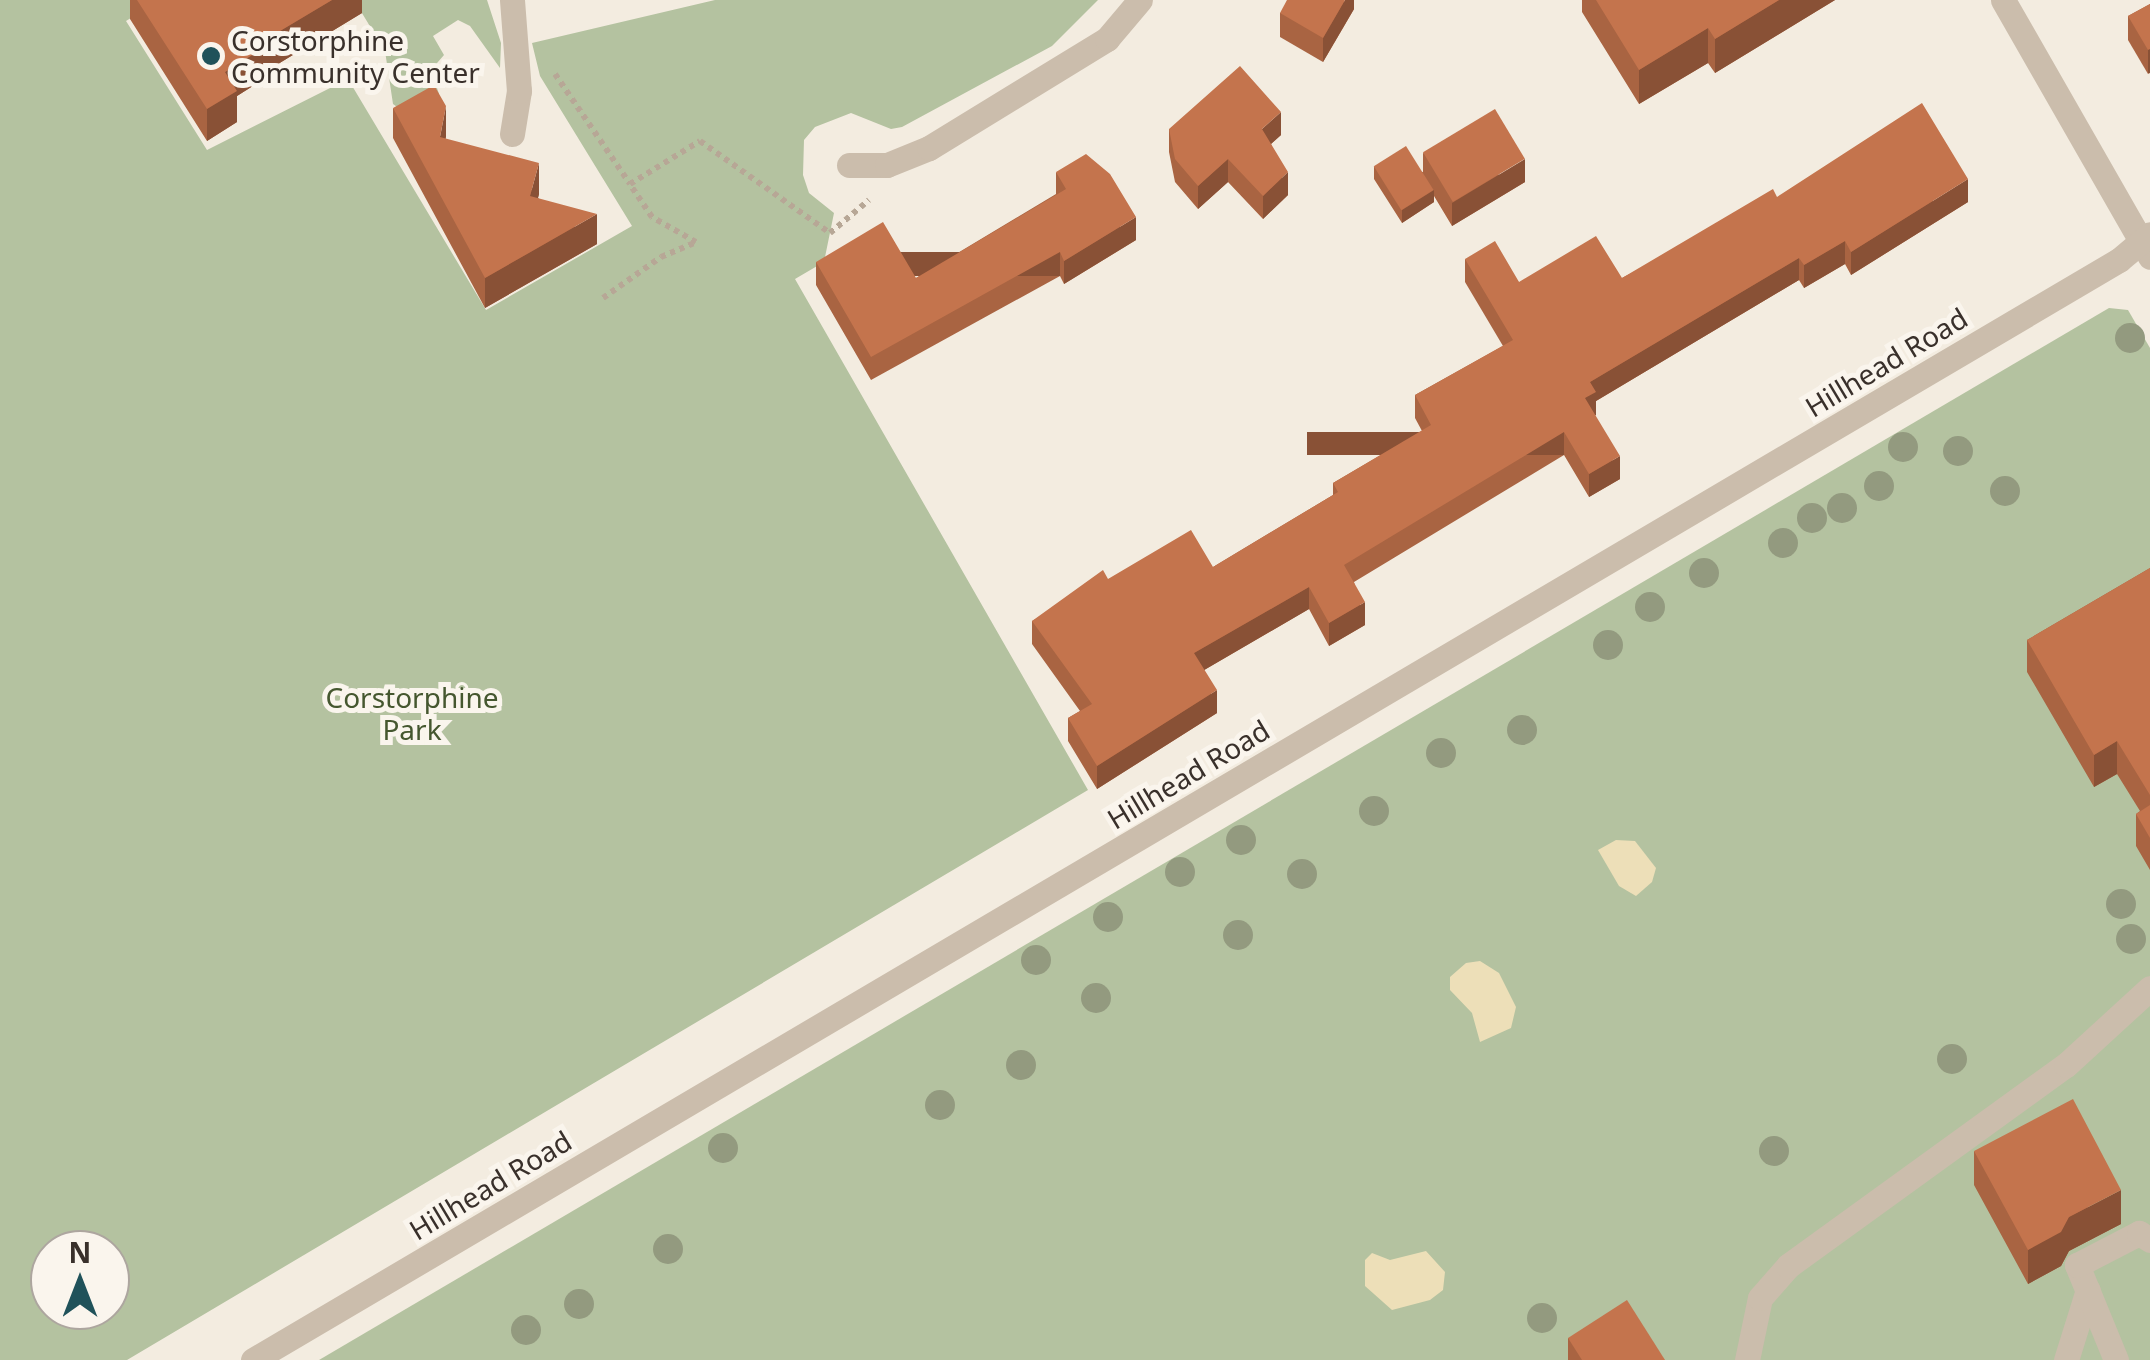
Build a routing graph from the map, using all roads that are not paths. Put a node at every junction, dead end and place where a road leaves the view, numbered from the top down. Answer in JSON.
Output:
{"nodes":[{"id":1,"x":512,"y":0,"type":"edge"},
{"id":2,"x":1140,"y":0,"type":"edge"},
{"id":3,"x":2003,"y":0,"type":"edge"},
{"id":4,"x":512,"y":134,"type":"dead end"},
{"id":5,"x":849,"y":164,"type":"dead end"},
{"id":6,"x":2147,"y":244,"type":"edge"},
{"id":7,"x":2150,"y":988,"type":"edge"},
{"id":8,"x":2150,"y":1240,"type":"edge"},
{"id":9,"x":2088,"y":1290,"type":"junction"},
{"id":10,"x":253,"y":1360,"type":"edge"},
{"id":11,"x":1747,"y":1360,"type":"edge"},
{"id":12,"x":2066,"y":1360,"type":"edge"},
{"id":13,"x":2116,"y":1360,"type":"edge"}],
"edges":[{"from":1,"to":4,"type":"street"},
{"from":2,"to":5,"type":"street"},
{"from":3,"to":6,"type":"street"},
{"from":6,"to":10,"type":"street","name":"Hillhead Road"},
{"from":7,"to":11,"type":"street"},
{"from":8,"to":9,"type":"street"},
{"from":9,"to":12,"type":"street"},
{"from":9,"to":13,"type":"street"}]}
